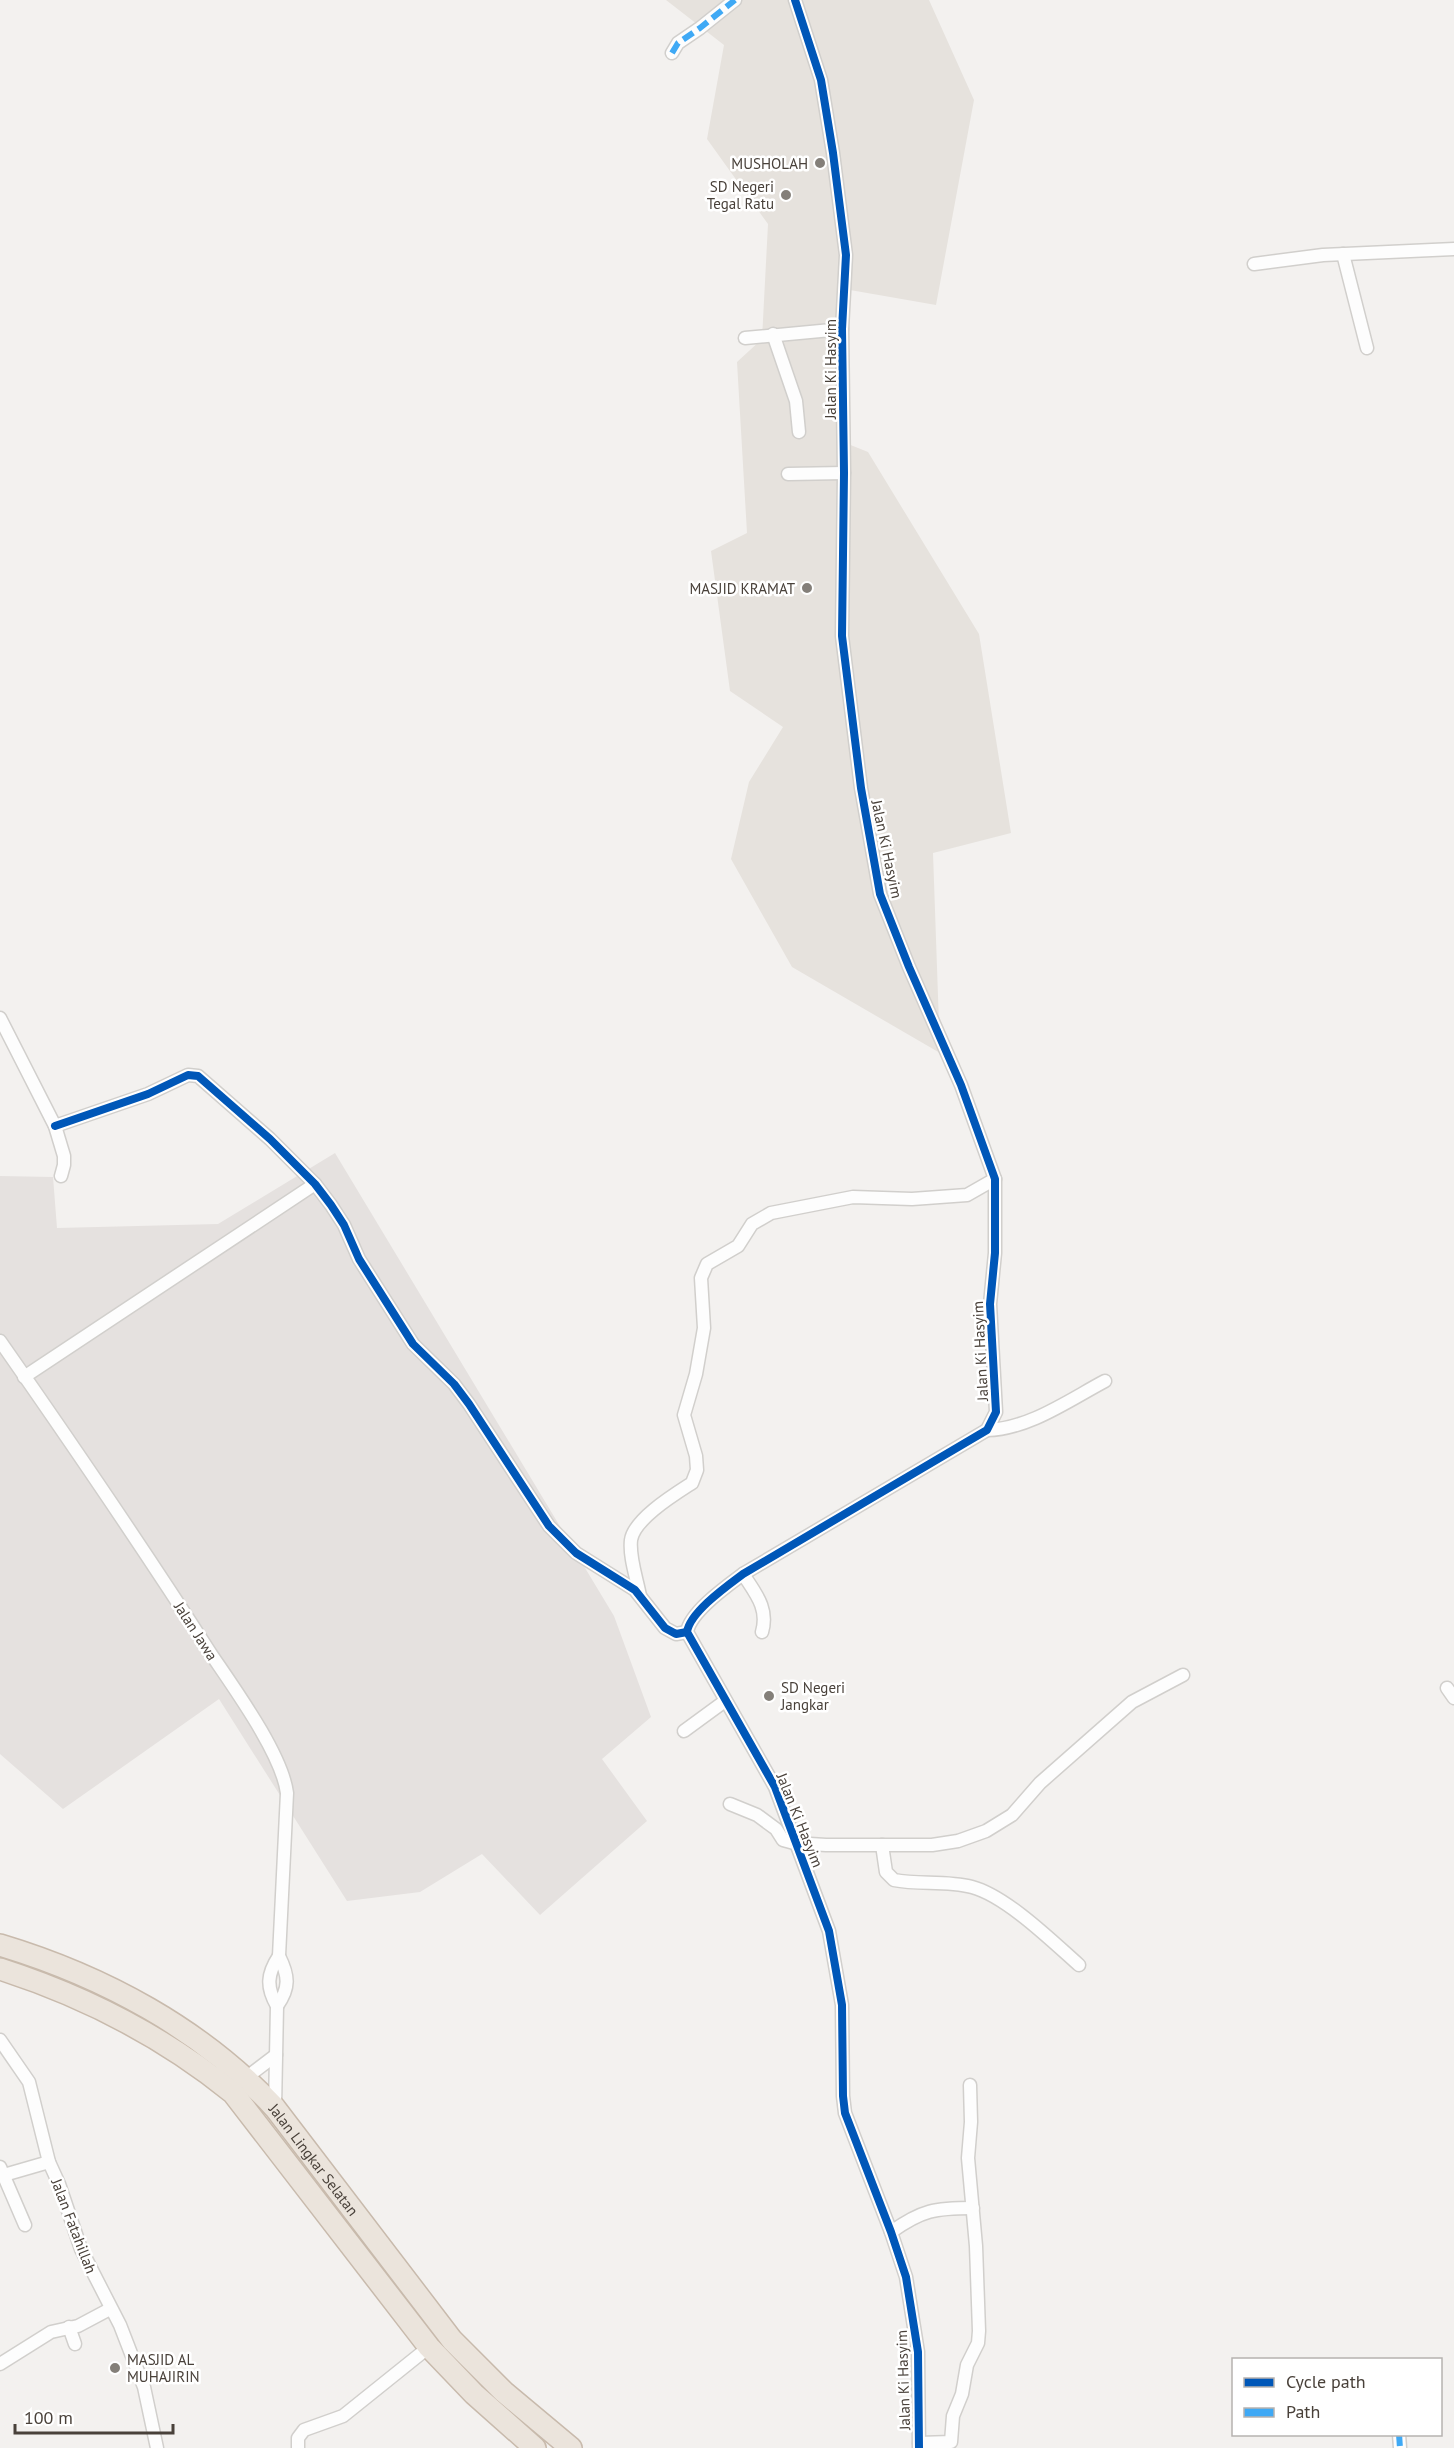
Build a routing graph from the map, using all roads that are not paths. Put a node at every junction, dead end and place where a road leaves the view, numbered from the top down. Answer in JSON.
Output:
{"nodes":[{"id":1,"x":735,"y":0,"type":"edge"},
{"id":2,"x":795,"y":0,"type":"edge"},
{"id":3,"x":672,"y":53,"type":"dead end"},
{"id":4,"x":1454,"y":249,"type":"edge"},
{"id":5,"x":1343,"y":254,"type":"junction"},
{"id":6,"x":1254,"y":264,"type":"dead end"},
{"id":7,"x":842,"y":329,"type":"junction"},
{"id":8,"x":773,"y":334,"type":"junction"},
{"id":9,"x":745,"y":338,"type":"dead end"},
{"id":10,"x":1367,"y":348,"type":"dead end"},
{"id":11,"x":799,"y":432,"type":"dead end"},
{"id":12,"x":844,"y":473,"type":"junction"},
{"id":13,"x":788,"y":474,"type":"dead end"},
{"id":14,"x":0,"y":1018,"type":"edge"},
{"id":15,"x":55,"y":1126,"type":"junction"},
{"id":16,"x":61,"y":1176,"type":"dead end"},
{"id":17,"x":995,"y":1179,"type":"junction"},
{"id":18,"x":315,"y":1184,"type":"junction"},
{"id":19,"x":0,"y":1341,"type":"edge"},
{"id":20,"x":24,"y":1377,"type":"junction"},
{"id":21,"x":1105,"y":1381,"type":"dead end"},
{"id":22,"x":987,"y":1430,"type":"junction"},
{"id":23,"x":743,"y":1574,"type":"junction"},
{"id":24,"x":640,"y":1597,"type":"junction"},
{"id":25,"x":687,"y":1632,"type":"junction"},
{"id":26,"x":762,"y":1632,"type":"dead end"},
{"id":27,"x":1183,"y":1675,"type":"dead end"},
{"id":28,"x":726,"y":1701,"type":"junction"},
{"id":29,"x":684,"y":1731,"type":"dead end"},
{"id":30,"x":730,"y":1804,"type":"dead end"},
{"id":31,"x":794,"y":1843,"type":"junction"},
{"id":32,"x":882,"y":1845,"type":"junction"},
{"id":33,"x":0,"y":1945,"type":"edge"},
{"id":34,"x":1079,"y":1965,"type":"dead end"},
{"id":35,"x":0,"y":1970,"type":"edge"},
{"id":36,"x":0,"y":2040,"type":"edge"},
{"id":37,"x":199,"y":2053,"type":"junction"},
{"id":38,"x":276,"y":2055,"type":"junction"},
{"id":39,"x":247,"y":2078,"type":"junction"},
{"id":40,"x":970,"y":2085,"type":"dead end"},
{"id":41,"x":275,"y":2108,"type":"junction"},
{"id":42,"x":49,"y":2162,"type":"junction"},
{"id":43,"x":2,"y":2171,"type":"edge"},
{"id":44,"x":973,"y":2208,"type":"junction"},
{"id":45,"x":25,"y":2226,"type":"dead end"},
{"id":46,"x":891,"y":2232,"type":"junction"},
{"id":47,"x":110,"y":2309,"type":"junction"},
{"id":48,"x":69,"y":2327,"type":"junction"},
{"id":49,"x":75,"y":2344,"type":"dead end"},
{"id":50,"x":429,"y":2347,"type":"junction"},
{"id":51,"x":0,"y":2364,"type":"edge"},
{"id":52,"x":919,"y":2445,"type":"edge"},
{"id":53,"x":951,"y":2445,"type":"edge"},
{"id":54,"x":569,"y":2447,"type":"edge"},
{"id":55,"x":157,"y":2448,"type":"edge"},
{"id":56,"x":298,"y":2448,"type":"edge"},
{"id":57,"x":535,"y":2448,"type":"edge"}],
"edges":[{"from":1,"to":3,"type":"street"},
{"from":2,"to":7,"type":"street","name":"Jalan Ki Hasyim"},
{"from":4,"to":5,"type":"street"},
{"from":5,"to":6,"type":"street"},
{"from":5,"to":10,"type":"street"},
{"from":7,"to":8,"type":"street"},
{"from":7,"to":12,"type":"street","name":"Jalan Ki Hasyim"},
{"from":8,"to":9,"type":"street"},
{"from":8,"to":11,"type":"street"},
{"from":12,"to":13,"type":"street"},
{"from":12,"to":17,"type":"street","name":"Jalan Ki Hasyim"},
{"from":14,"to":15,"type":"street"},
{"from":15,"to":16,"type":"street"},
{"from":15,"to":18,"type":"street"},
{"from":17,"to":22,"type":"street","name":"Jalan Ki Hasyim"},
{"from":17,"to":24,"type":"street"},
{"from":18,"to":20,"type":"street"},
{"from":18,"to":24,"type":"street"},
{"from":19,"to":20,"type":"street","name":"Jalan Jawa"},
{"from":20,"to":38,"type":"street","name":"Jalan Jawa"},
{"from":21,"to":22,"type":"street"},
{"from":22,"to":23,"type":"street"},
{"from":23,"to":25,"type":"street"},
{"from":23,"to":26,"type":"street"},
{"from":24,"to":25,"type":"street"},
{"from":25,"to":28,"type":"street","name":"Jalan Ki Hasyim"},
{"from":27,"to":32,"type":"street"},
{"from":28,"to":29,"type":"street"},
{"from":28,"to":31,"type":"street","name":"Jalan Ki Hasyim"},
{"from":30,"to":31,"type":"street"},
{"from":31,"to":32,"type":"street"},
{"from":31,"to":46,"type":"street","name":"Jalan Ki Hasyim"},
{"from":32,"to":34,"type":"street"},
{"from":33,"to":37,"type":"highway","name":"Jalan Lingkar Selatan"},
{"from":35,"to":37,"type":"highway","name":"Jalan Lingkar Selatan"},
{"from":36,"to":42,"type":"street","name":"Jalan Fatahillah"},
{"from":37,"to":39,"type":"highway","name":"Jalan Lingkar Selatan"},
{"from":37,"to":50,"type":"highway","name":"Jalan Lingkar Selatan"},
{"from":38,"to":39,"type":"street"},
{"from":38,"to":41,"type":"street","name":"Jalan Jawa"},
{"from":39,"to":41,"type":"highway","name":"Jalan Lingkar Selatan"},
{"from":40,"to":44,"type":"street"},
{"from":41,"to":54,"type":"highway","name":"Jalan Lingkar Selatan"},
{"from":42,"to":43,"type":"street"},
{"from":42,"to":47,"type":"street","name":"Jalan Fatahillah"},
{"from":43,"to":45,"type":"street"},
{"from":44,"to":46,"type":"street"},
{"from":44,"to":53,"type":"street"},
{"from":46,"to":52,"type":"street","name":"Jalan Ki Hasyim"},
{"from":47,"to":48,"type":"street"},
{"from":47,"to":55,"type":"street","name":"Jalan Fatahillah"},
{"from":48,"to":49,"type":"street"},
{"from":48,"to":51,"type":"street"},
{"from":50,"to":56,"type":"street"},
{"from":50,"to":57,"type":"highway","name":"Jalan Lingkar Selatan"},
{"from":52,"to":53,"type":"street"}]}
